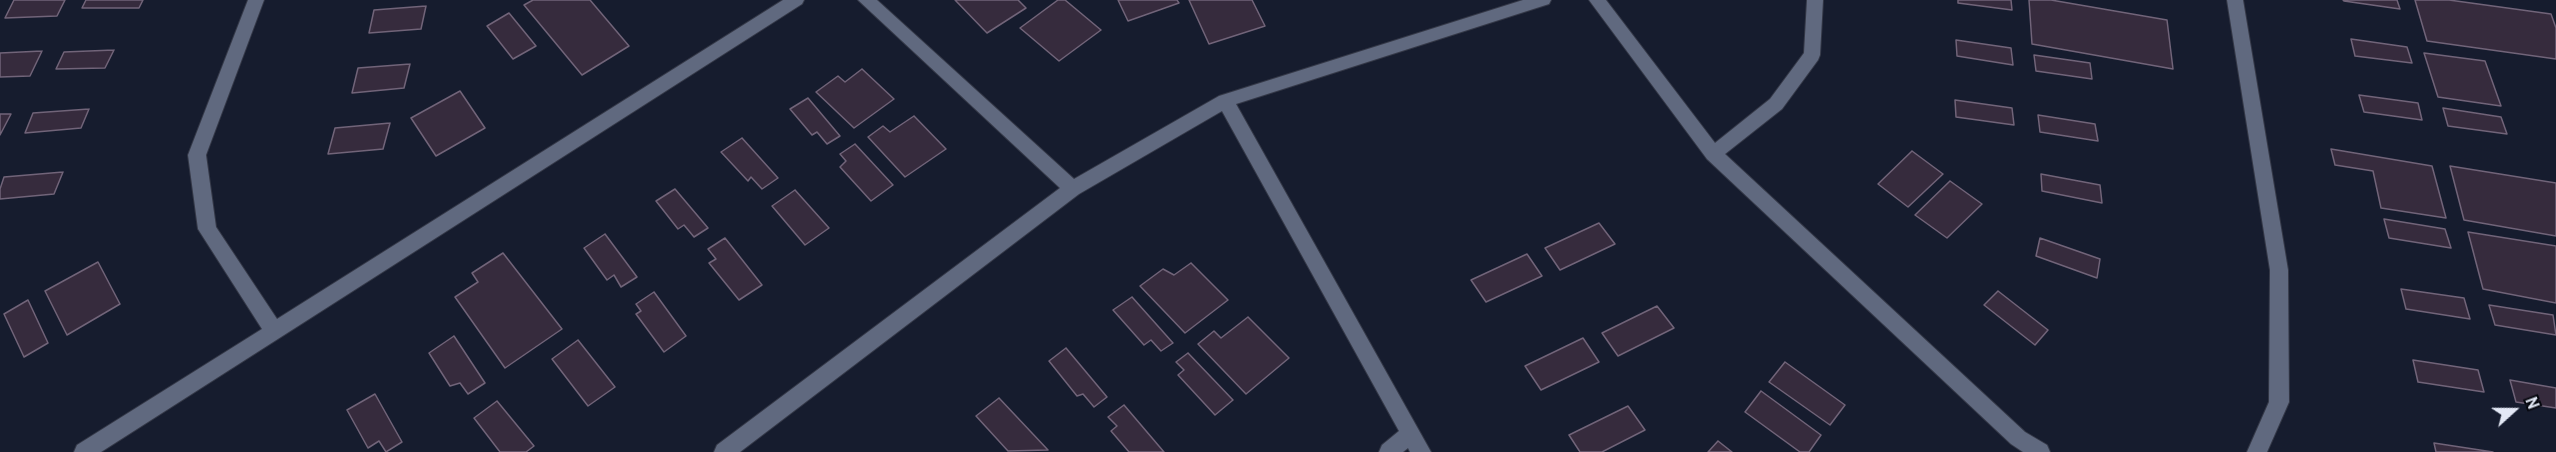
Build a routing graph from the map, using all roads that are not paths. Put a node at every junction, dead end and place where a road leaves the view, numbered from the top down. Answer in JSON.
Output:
{"nodes":[{"id":1,"x":256,"y":0,"type":"edge"},
{"id":2,"x":796,"y":0,"type":"edge"},
{"id":3,"x":866,"y":0,"type":"edge"},
{"id":4,"x":1543,"y":0,"type":"edge"},
{"id":5,"x":1597,"y":0,"type":"edge"},
{"id":6,"x":1815,"y":0,"type":"edge"},
{"id":7,"x":2235,"y":0,"type":"edge"},
{"id":8,"x":1225,"y":101,"type":"junction"},
{"id":9,"x":1713,"y":154,"type":"junction"},
{"id":10,"x":1073,"y":189,"type":"junction"},
{"id":11,"x":274,"y":332,"type":"junction"},
{"id":12,"x":1410,"y":434,"type":"junction"},
{"id":13,"x":2013,"y":445,"type":"edge"},
{"id":14,"x":84,"y":452,"type":"edge"},
{"id":15,"x":724,"y":452,"type":"edge"},
{"id":16,"x":1389,"y":452,"type":"edge"},
{"id":17,"x":1421,"y":452,"type":"edge"},
{"id":18,"x":2040,"y":452,"type":"edge"},
{"id":19,"x":2257,"y":452,"type":"edge"}],
"edges":[{"from":1,"to":11,"type":"street"},
{"from":2,"to":11,"type":"street"},
{"from":3,"to":10,"type":"street"},
{"from":4,"to":8,"type":"street"},
{"from":5,"to":9,"type":"street"},
{"from":6,"to":9,"type":"street"},
{"from":7,"to":19,"type":"street"},
{"from":8,"to":10,"type":"street"},
{"from":8,"to":12,"type":"street"},
{"from":9,"to":13,"type":"street"},
{"from":10,"to":15,"type":"street"},
{"from":11,"to":14,"type":"street"},
{"from":12,"to":16,"type":"street"},
{"from":12,"to":17,"type":"street"},
{"from":13,"to":18,"type":"street"}]}
